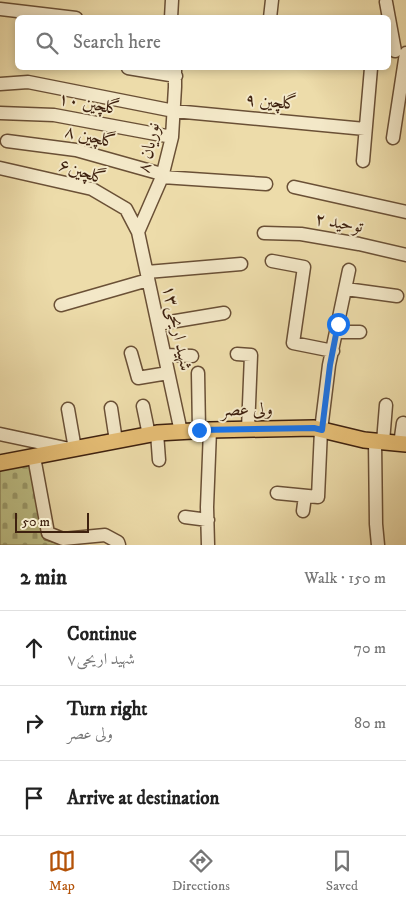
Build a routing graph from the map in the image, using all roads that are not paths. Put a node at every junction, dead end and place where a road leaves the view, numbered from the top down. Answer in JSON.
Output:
{"nodes":[{"id":1,"x":172,"y":0,"type":"edge"},
{"id":2,"x":272,"y":0,"type":"edge"},
{"id":3,"x":386,"y":2,"type":"dead end"},
{"id":4,"x":0,"y":10,"type":"edge"},
{"id":5,"x":48,"y":15,"type":"edge"},
{"id":6,"x":172,"y":15,"type":"edge"},
{"id":7,"x":270,"y":15,"type":"edge"},
{"id":8,"x":389,"y":15,"type":"edge"},
{"id":9,"x":391,"y":21,"type":"edge"},
{"id":10,"x":399,"y":52,"type":"edge"},
{"id":11,"x":152,"y":70,"type":"edge"},
{"id":12,"x":371,"y":70,"type":"edge"},
{"id":13,"x":175,"y":72,"type":"edge"},
{"id":14,"x":0,"y":84,"type":"edge"},
{"id":15,"x":174,"y":110,"type":"junction"},
{"id":16,"x":0,"y":114,"type":"edge"},
{"id":17,"x":366,"y":128,"type":"junction"},
{"id":18,"x":172,"y":138,"type":"junction"},
{"id":19,"x":393,"y":138,"type":"dead end"},
{"id":20,"x":7,"y":140,"type":"dead end"},
{"id":21,"x":363,"y":161,"type":"dead end"},
{"id":22,"x":0,"y":168,"type":"edge"},
{"id":23,"x":162,"y":176,"type":"junction"},
{"id":24,"x":266,"y":184,"type":"dead end"},
{"id":25,"x":294,"y":187,"type":"dead end"},
{"id":26,"x":406,"y":212,"type":"edge"},
{"id":27,"x":138,"y":232,"type":"junction"},
{"id":28,"x":264,"y":233,"type":"dead end"},
{"id":29,"x":406,"y":255,"type":"edge"},
{"id":30,"x":272,"y":261,"type":"dead end"},
{"id":31,"x":241,"y":264,"type":"dead end"},
{"id":32,"x":350,"y":270,"type":"dead end"},
{"id":33,"x":148,"y":276,"type":"junction"},
{"id":34,"x":346,"y":289,"type":"junction"},
{"id":35,"x":397,"y":296,"type":"dead end"},
{"id":36,"x":61,"y":305,"type":"dead end"},
{"id":37,"x":224,"y":314,"type":"dead end"},
{"id":38,"x":158,"y":324,"type":"junction"},
{"id":39,"x":336,"y":332,"type":"junction"},
{"id":40,"x":360,"y":332,"type":"dead end"},
{"id":41,"x":333,"y":351,"type":"junction"},
{"id":42,"x":131,"y":353,"type":"dead end"},
{"id":43,"x":237,"y":354,"type":"dead end"},
{"id":44,"x":165,"y":355,"type":"junction"},
{"id":45,"x":192,"y":356,"type":"dead end"},
{"id":46,"x":168,"y":373,"type":"junction"},
{"id":47,"x":198,"y":373,"type":"dead end"},
{"id":48,"x":386,"y":405,"type":"dead end"},
{"id":49,"x":143,"y":406,"type":"dead end"},
{"id":50,"x":110,"y":408,"type":"dead end"},
{"id":51,"x":68,"y":409,"type":"dead end"},
{"id":52,"x":403,"y":423,"type":"dead end"},
{"id":53,"x":248,"y":429,"type":"junction"},
{"id":54,"x":204,"y":430,"type":"junction"},
{"id":55,"x":322,"y":430,"type":"junction"},
{"id":56,"x":181,"y":432,"type":"junction"},
{"id":57,"x":0,"y":434,"type":"edge"},
{"id":58,"x":153,"y":434,"type":"junction"},
{"id":59,"x":116,"y":441,"type":"junction"},
{"id":60,"x":379,"y":441,"type":"junction"},
{"id":61,"x":403,"y":444,"type":"edge"},
{"id":62,"x":73,"y":449,"type":"junction"},
{"id":63,"x":34,"y":457,"type":"junction"},
{"id":64,"x":159,"y":460,"type":"dead end"},
{"id":65,"x":0,"y":463,"type":"edge"},
{"id":66,"x":277,"y":493,"type":"dead end"},
{"id":67,"x":305,"y":496,"type":"junction"},
{"id":68,"x":304,"y":511,"type":"dead end"},
{"id":69,"x":185,"y":517,"type":"dead end"},
{"id":70,"x":208,"y":520,"type":"junction"},
{"id":71,"x":119,"y":545,"type":"edge"},
{"id":72,"x":208,"y":545,"type":"edge"},
{"id":73,"x":378,"y":545,"type":"edge"}],
"edges":[{"from":1,"to":6,"type":"street"},
{"from":2,"to":7,"type":"street"},
{"from":3,"to":8,"type":"street"},
{"from":4,"to":5,"type":"street"},
{"from":9,"to":10,"type":"street"},
{"from":10,"to":19,"type":"street"},
{"from":11,"to":13,"type":"street"},
{"from":12,"to":17,"type":"street"},
{"from":13,"to":15,"type":"street","name":"نوریان ۸"},
{"from":14,"to":15,"type":"street","name":"گلچین ۹"},
{"from":15,"to":17,"type":"street","name":"گلچین ۹"},
{"from":15,"to":18,"type":"street","name":"نوریان ۸"},
{"from":16,"to":18,"type":"street","name":"گلچین ۱۰"},
{"from":17,"to":21,"type":"street"},
{"from":18,"to":23,"type":"street","name":"نوریان ۸"},
{"from":20,"to":23,"type":"street","name":"گلچین ۸"},
{"from":22,"to":27,"type":"street","name":"گلچین۶"},
{"from":23,"to":24,"type":"street","name":"گلچین ۸"},
{"from":23,"to":27,"type":"street","name":"نوریان ۸"},
{"from":25,"to":26,"type":"street"},
{"from":27,"to":33,"type":"street","name":"شهید اریحی۱۳"},
{"from":28,"to":29,"type":"street","name":"توحید ۲"},
{"from":30,"to":41,"type":"street"},
{"from":31,"to":33,"type":"street"},
{"from":32,"to":34,"type":"street"},
{"from":33,"to":36,"type":"street"},
{"from":33,"to":38,"type":"street","name":"شهید اریحی۱۳"},
{"from":34,"to":35,"type":"street"},
{"from":34,"to":39,"type":"street"},
{"from":37,"to":38,"type":"street"},
{"from":38,"to":44,"type":"street","name":"شهید اریحی۱۳"},
{"from":39,"to":40,"type":"street"},
{"from":39,"to":41,"type":"street"},
{"from":41,"to":55,"type":"street"},
{"from":42,"to":46,"type":"street"},
{"from":43,"to":53,"type":"street"},
{"from":44,"to":45,"type":"street"},
{"from":44,"to":46,"type":"street","name":"شهید اریحی۱۳"},
{"from":46,"to":56,"type":"street","name":"شهید اریحی۱۳"},
{"from":47,"to":54,"type":"street"},
{"from":48,"to":60,"type":"street"},
{"from":49,"to":58,"type":"street"},
{"from":50,"to":59,"type":"street"},
{"from":51,"to":62,"type":"street"},
{"from":52,"to":61,"type":"street"},
{"from":53,"to":54,"type":"main road","name":"ولی عصر"},
{"from":53,"to":55,"type":"main road","name":"ولی عصر"},
{"from":54,"to":56,"type":"main road","name":"ولی عصر"},
{"from":54,"to":70,"type":"street"},
{"from":55,"to":60,"type":"main road","name":"ولی عصر"},
{"from":55,"to":67,"type":"street"},
{"from":56,"to":58,"type":"main road","name":"ولی عصر"},
{"from":57,"to":62,"type":"street"},
{"from":58,"to":59,"type":"main road","name":"ولی عصر"},
{"from":58,"to":64,"type":"street"},
{"from":59,"to":62,"type":"main road","name":"ولی عصر"},
{"from":60,"to":61,"type":"main road","name":"ولی عصر"},
{"from":60,"to":73,"type":"street"},
{"from":62,"to":63,"type":"main road","name":"ولی عصر"},
{"from":63,"to":65,"type":"main road","name":"ولی عصر"},
{"from":63,"to":71,"type":"street"},
{"from":66,"to":67,"type":"street"},
{"from":67,"to":68,"type":"street"},
{"from":69,"to":70,"type":"street"},
{"from":70,"to":72,"type":"street"}]}
